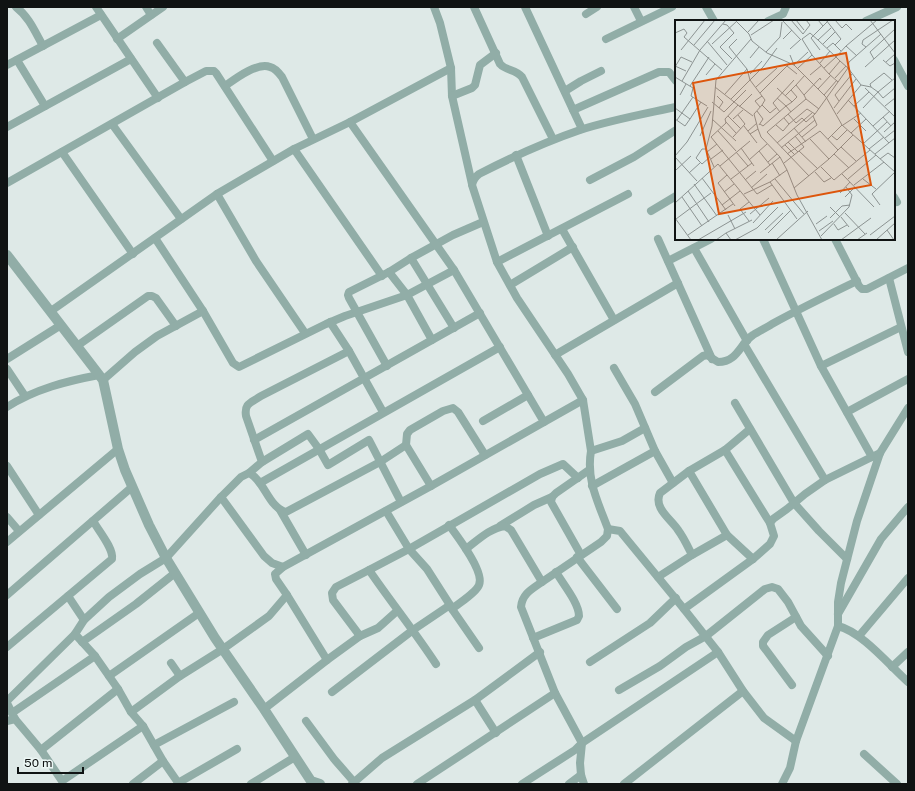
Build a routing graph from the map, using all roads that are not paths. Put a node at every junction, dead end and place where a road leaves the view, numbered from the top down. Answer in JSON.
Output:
{"nodes":[{"id":1,"x":16,"y":7,"type":"edge"},
{"id":2,"x":146,"y":7,"type":"edge"},
{"id":3,"x":163,"y":7,"type":"edge"},
{"id":4,"x":434,"y":7,"type":"edge"},
{"id":5,"x":474,"y":7,"type":"edge"},
{"id":6,"x":524,"y":7,"type":"edge"},
{"id":7,"x":597,"y":7,"type":"edge"},
{"id":8,"x":634,"y":7,"type":"edge"},
{"id":9,"x":672,"y":7,"type":"edge"},
{"id":10,"x":706,"y":7,"type":"edge"},
{"id":11,"x":786,"y":7,"type":"edge"},
{"id":12,"x":897,"y":7,"type":"edge"},
{"id":13,"x":98,"y":9,"type":"edge"},
{"id":14,"x":586,"y":14,"type":"dead end"},
{"id":15,"x":151,"y":15,"type":"junction"},
{"id":16,"x":713,"y":20,"type":"edge"},
{"id":17,"x":770,"y":20,"type":"edge"},
{"id":18,"x":870,"y":20,"type":"edge"},
{"id":19,"x":641,"y":21,"type":"junction"},
{"id":20,"x":117,"y":39,"type":"junction"},
{"id":21,"x":606,"y":39,"type":"dead end"},
{"id":22,"x":157,"y":43,"type":"dead end"},
{"id":23,"x":42,"y":46,"type":"junction"},
{"id":24,"x":496,"y":53,"type":"junction"},
{"id":25,"x":131,"y":59,"type":"junction"},
{"id":26,"x":17,"y":60,"type":"junction"},
{"id":27,"x":895,"y":62,"type":"edge"},
{"id":28,"x":7,"y":65,"type":"edge"},
{"id":29,"x":451,"y":68,"type":"junction"},
{"id":30,"x":601,"y":71,"type":"dead end"},
{"id":31,"x":675,"y":80,"type":"edge"},
{"id":32,"x":185,"y":82,"type":"junction"},
{"id":33,"x":225,"y":86,"type":"junction"},
{"id":34,"x":908,"y":86,"type":"edge"},
{"id":35,"x":565,"y":91,"type":"junction"},
{"id":36,"x":452,"y":96,"type":"junction"},
{"id":37,"x":158,"y":98,"type":"junction"},
{"id":38,"x":45,"y":106,"type":"junction"},
{"id":39,"x":675,"y":106,"type":"edge"},
{"id":40,"x":573,"y":110,"type":"junction"},
{"id":41,"x":350,"y":122,"type":"junction"},
{"id":42,"x":112,"y":124,"type":"junction"},
{"id":43,"x":7,"y":127,"type":"edge"},
{"id":44,"x":582,"y":129,"type":"junction"},
{"id":45,"x":675,"y":131,"type":"edge"},
{"id":46,"x":313,"y":139,"type":"junction"},
{"id":47,"x":553,"y":139,"type":"junction"},
{"id":48,"x":294,"y":148,"type":"junction"},
{"id":49,"x":62,"y":152,"type":"junction"},
{"id":50,"x":516,"y":155,"type":"junction"},
{"id":51,"x":272,"y":161,"type":"junction"},
{"id":52,"x":590,"y":180,"type":"dead end"},
{"id":53,"x":7,"y":183,"type":"edge"},
{"id":54,"x":472,"y":185,"type":"junction"},
{"id":55,"x":217,"y":194,"type":"junction"},
{"id":56,"x":628,"y":194,"type":"dead end"},
{"id":57,"x":675,"y":197,"type":"edge"},
{"id":58,"x":651,"y":211,"type":"dead end"},
{"id":59,"x":181,"y":219,"type":"junction"},
{"id":60,"x":483,"y":222,"type":"junction"},
{"id":61,"x":562,"y":229,"type":"junction"},
{"id":62,"x":548,"y":236,"type":"junction"},
{"id":63,"x":155,"y":238,"type":"junction"},
{"id":64,"x":658,"y":240,"type":"dead end"},
{"id":65,"x":709,"y":240,"type":"edge"},
{"id":66,"x":763,"y":240,"type":"edge"},
{"id":67,"x":836,"y":240,"type":"edge"},
{"id":68,"x":437,"y":244,"type":"junction"},
{"id":69,"x":572,"y":247,"type":"junction"},
{"id":70,"x":694,"y":248,"type":"junction"},
{"id":71,"x":133,"y":254,"type":"junction"},
{"id":72,"x":7,"y":255,"type":"edge"},
{"id":73,"x":412,"y":258,"type":"junction"},
{"id":74,"x":668,"y":261,"type":"junction"},
{"id":75,"x":497,"y":262,"type":"junction"},
{"id":76,"x":908,"y":268,"type":"edge"},
{"id":77,"x":454,"y":270,"type":"junction"},
{"id":78,"x":385,"y":274,"type":"junction"},
{"id":79,"x":889,"y":278,"type":"junction"},
{"id":80,"x":857,"y":281,"type":"junction"},
{"id":81,"x":678,"y":283,"type":"junction"},
{"id":82,"x":426,"y":285,"type":"junction"},
{"id":83,"x":510,"y":285,"type":"junction"},
{"id":84,"x":406,"y":295,"type":"junction"},
{"id":85,"x":50,"y":311,"type":"junction"},
{"id":86,"x":203,"y":311,"type":"junction"},
{"id":87,"x":795,"y":311,"type":"junction"},
{"id":88,"x":356,"y":312,"type":"junction"},
{"id":89,"x":480,"y":313,"type":"junction"},
{"id":90,"x":614,"y":320,"type":"junction"},
{"id":91,"x":330,"y":322,"type":"junction"},
{"id":92,"x":61,"y":325,"type":"junction"},
{"id":93,"x":176,"y":326,"type":"junction"},
{"id":94,"x":454,"y":328,"type":"junction"},
{"id":95,"x":901,"y":328,"type":"junction"},
{"id":96,"x":305,"y":333,"type":"junction"},
{"id":97,"x":432,"y":340,"type":"junction"},
{"id":98,"x":907,"y":341,"type":"edge"},
{"id":99,"x":746,"y":342,"type":"junction"},
{"id":100,"x":77,"y":346,"type":"junction"},
{"id":101,"x":500,"y":347,"type":"junction"},
{"id":102,"x":349,"y":351,"type":"junction"},
{"id":103,"x":908,"y":352,"type":"edge"},
{"id":104,"x":555,"y":355,"type":"junction"},
{"id":105,"x":7,"y":358,"type":"edge"},
{"id":106,"x":712,"y":359,"type":"junction"},
{"id":107,"x":387,"y":366,"type":"junction"},
{"id":108,"x":821,"y":366,"type":"junction"},
{"id":109,"x":614,"y":368,"type":"dead end"},
{"id":110,"x":7,"y":369,"type":"edge"},
{"id":111,"x":101,"y":378,"type":"junction"},
{"id":112,"x":365,"y":379,"type":"junction"},
{"id":113,"x":908,"y":379,"type":"edge"},
{"id":114,"x":656,"y":392,"type":"dead end"},
{"id":115,"x":528,"y":395,"type":"junction"},
{"id":116,"x":25,"y":396,"type":"junction"},
{"id":117,"x":583,"y":400,"type":"junction"},
{"id":118,"x":735,"y":404,"type":"dead end"},
{"id":119,"x":7,"y":407,"type":"edge"},
{"id":120,"x":908,"y":408,"type":"edge"},
{"id":121,"x":383,"y":412,"type":"junction"},
{"id":122,"x":847,"y":412,"type":"junction"},
{"id":123,"x":482,"y":421,"type":"dead end"},
{"id":124,"x":544,"y":422,"type":"junction"},
{"id":125,"x":646,"y":428,"type":"junction"},
{"id":126,"x":750,"y":429,"type":"junction"},
{"id":127,"x":254,"y":440,"type":"junction"},
{"id":128,"x":406,"y":445,"type":"junction"},
{"id":129,"x":118,"y":449,"type":"junction"},
{"id":130,"x":319,"y":449,"type":"junction"},
{"id":131,"x":725,"y":450,"type":"junction"},
{"id":132,"x":591,"y":451,"type":"junction"},
{"id":133,"x":655,"y":451,"type":"junction"},
{"id":134,"x":880,"y":453,"type":"junction"},
{"id":135,"x":485,"y":456,"type":"junction"},
{"id":136,"x":872,"y":457,"type":"junction"},
{"id":137,"x":262,"y":462,"type":"junction"},
{"id":138,"x":380,"y":462,"type":"junction"},
{"id":139,"x":7,"y":466,"type":"edge"},
{"id":140,"x":589,"y":470,"type":"junction"},
{"id":141,"x":689,"y":471,"type":"junction"},
{"id":142,"x":248,"y":473,"type":"junction"},
{"id":143,"x":10,"y":478,"type":"edge"},
{"id":144,"x":578,"y":478,"type":"junction"},
{"id":145,"x":825,"y":480,"type":"junction"},
{"id":146,"x":260,"y":483,"type":"junction"},
{"id":147,"x":673,"y":483,"type":"junction"},
{"id":148,"x":431,"y":486,"type":"junction"},
{"id":149,"x":592,"y":486,"type":"junction"},
{"id":150,"x":132,"y":487,"type":"junction"},
{"id":151,"x":221,"y":497,"type":"junction"},
{"id":152,"x":552,"y":497,"type":"junction"},
{"id":153,"x":401,"y":502,"type":"junction"},
{"id":154,"x":794,"y":503,"type":"junction"},
{"id":155,"x":908,"y":507,"type":"edge"},
{"id":156,"x":280,"y":510,"type":"junction"},
{"id":157,"x":386,"y":510,"type":"junction"},
{"id":158,"x":39,"y":515,"type":"junction"},
{"id":159,"x":7,"y":517,"type":"edge"},
{"id":160,"x":93,"y":521,"type":"junction"},
{"id":161,"x":770,"y":523,"type":"junction"},
{"id":162,"x":449,"y":526,"type":"junction"},
{"id":163,"x":499,"y":527,"type":"junction"},
{"id":164,"x":608,"y":529,"type":"junction"},
{"id":165,"x":20,"y":531,"type":"junction"},
{"id":166,"x":727,"y":535,"type":"junction"},
{"id":167,"x":7,"y":542,"type":"edge"},
{"id":168,"x":409,"y":549,"type":"junction"},
{"id":169,"x":466,"y":549,"type":"junction"},
{"id":170,"x":306,"y":555,"type":"junction"},
{"id":171,"x":692,"y":555,"type":"junction"},
{"id":172,"x":579,"y":556,"type":"junction"},
{"id":173,"x":166,"y":558,"type":"junction"},
{"id":174,"x":753,"y":559,"type":"junction"},
{"id":175,"x":847,"y":559,"type":"junction"},
{"id":176,"x":283,"y":567,"type":"junction"},
{"id":177,"x":369,"y":570,"type":"junction"},
{"id":178,"x":556,"y":572,"type":"junction"},
{"id":179,"x":175,"y":573,"type":"junction"},
{"id":180,"x":658,"y":577,"type":"junction"},
{"id":181,"x":908,"y":578,"type":"edge"},
{"id":182,"x":542,"y":582,"type":"junction"},
{"id":183,"x":7,"y":595,"type":"edge"},
{"id":184,"x":287,"y":595,"type":"junction"},
{"id":185,"x":68,"y":596,"type":"junction"},
{"id":186,"x":676,"y":598,"type":"junction"},
{"id":187,"x":451,"y":607,"type":"junction"},
{"id":188,"x":617,"y":609,"type":"dead end"},
{"id":189,"x":684,"y":609,"type":"junction"},
{"id":190,"x":397,"y":611,"type":"junction"},
{"id":191,"x":199,"y":613,"type":"junction"},
{"id":192,"x":838,"y":614,"type":"junction"},
{"id":193,"x":796,"y":617,"type":"junction"},
{"id":194,"x":84,"y":620,"type":"junction"},
{"id":195,"x":838,"y":626,"type":"junction"},
{"id":196,"x":413,"y":630,"type":"junction"},
{"id":197,"x":75,"y":634,"type":"junction"},
{"id":198,"x":360,"y":636,"type":"junction"},
{"id":199,"x":706,"y":636,"type":"junction"},
{"id":200,"x":859,"y":636,"type":"junction"},
{"id":201,"x":533,"y":638,"type":"junction"},
{"id":202,"x":82,"y":642,"type":"junction"},
{"id":203,"x":7,"y":647,"type":"edge"},
{"id":204,"x":479,"y":648,"type":"dead end"},
{"id":205,"x":223,"y":649,"type":"junction"},
{"id":206,"x":540,"y":652,"type":"junction"},
{"id":207,"x":718,"y":652,"type":"junction"},
{"id":208,"x":908,"y":652,"type":"edge"},
{"id":209,"x":95,"y":656,"type":"junction"},
{"id":210,"x":828,"y":656,"type":"junction"},
{"id":211,"x":327,"y":660,"type":"junction"},
{"id":212,"x":590,"y":662,"type":"dead end"},
{"id":213,"x":171,"y":663,"type":"dead end"},
{"id":214,"x":436,"y":664,"type":"dead end"},
{"id":215,"x":892,"y":667,"type":"junction"},
{"id":216,"x":109,"y":676,"type":"junction"},
{"id":217,"x":180,"y":676,"type":"junction"},
{"id":218,"x":908,"y":682,"type":"edge"},
{"id":219,"x":792,"y":685,"type":"dead end"},
{"id":220,"x":118,"y":689,"type":"junction"},
{"id":221,"x":619,"y":690,"type":"dead end"},
{"id":222,"x":743,"y":691,"type":"junction"},
{"id":223,"x":332,"y":692,"type":"dead end"},
{"id":224,"x":555,"y":693,"type":"junction"},
{"id":225,"x":475,"y":700,"type":"junction"},
{"id":226,"x":7,"y":702,"type":"edge"},
{"id":227,"x":234,"y":702,"type":"dead end"},
{"id":228,"x":264,"y":709,"type":"junction"},
{"id":229,"x":132,"y":712,"type":"junction"},
{"id":230,"x":12,"y":717,"type":"edge"},
{"id":231,"x":306,"y":721,"type":"dead end"},
{"id":232,"x":143,"y":726,"type":"junction"},
{"id":233,"x":496,"y":733,"type":"junction"},
{"id":234,"x":796,"y":741,"type":"junction"},
{"id":235,"x":582,"y":743,"type":"junction"},
{"id":236,"x":154,"y":745,"type":"junction"},
{"id":237,"x":237,"y":748,"type":"dead end"},
{"id":238,"x":41,"y":750,"type":"junction"},
{"id":239,"x":864,"y":754,"type":"dead end"},
{"id":240,"x":295,"y":758,"type":"junction"},
{"id":241,"x":163,"y":761,"type":"junction"},
{"id":242,"x":581,"y":775,"type":"junction"},
{"id":243,"x":62,"y":783,"type":"edge"},
{"id":244,"x":178,"y":783,"type":"edge"},
{"id":245,"x":312,"y":783,"type":"edge"},
{"id":246,"x":353,"y":783,"type":"edge"},
{"id":247,"x":133,"y":784,"type":"edge"},
{"id":248,"x":251,"y":784,"type":"edge"},
{"id":249,"x":417,"y":784,"type":"edge"},
{"id":250,"x":522,"y":784,"type":"edge"},
{"id":251,"x":569,"y":784,"type":"edge"},
{"id":252,"x":584,"y":784,"type":"edge"},
{"id":253,"x":624,"y":784,"type":"edge"},
{"id":254,"x":782,"y":784,"type":"edge"},
{"id":255,"x":897,"y":784,"type":"edge"}],
"edges":[{"from":1,"to":23,"type":"street"},
{"from":2,"to":15,"type":"street"},
{"from":3,"to":15,"type":"street"},
{"from":4,"to":29,"type":"street"},
{"from":5,"to":24,"type":"street"},
{"from":6,"to":35,"type":"street"},
{"from":7,"to":14,"type":"street"},
{"from":8,"to":19,"type":"street"},
{"from":9,"to":19,"type":"street"},
{"from":10,"to":16,"type":"street"},
{"from":11,"to":17,"type":"street"},
{"from":12,"to":18,"type":"street"},
{"from":13,"to":20,"type":"street"},
{"from":13,"to":23,"type":"street"},
{"from":15,"to":20,"type":"street"},
{"from":19,"to":21,"type":"street"},
{"from":20,"to":25,"type":"street"},
{"from":22,"to":32,"type":"street"},
{"from":23,"to":26,"type":"street"},
{"from":24,"to":36,"type":"street"},
{"from":24,"to":47,"type":"street"},
{"from":25,"to":37,"type":"street"},
{"from":25,"to":38,"type":"street"},
{"from":26,"to":28,"type":"street"},
{"from":26,"to":38,"type":"street"},
{"from":27,"to":34,"type":"street"},
{"from":29,"to":36,"type":"street"},
{"from":29,"to":41,"type":"street"},
{"from":30,"to":35,"type":"street"},
{"from":31,"to":40,"type":"street"},
{"from":32,"to":33,"type":"street"},
{"from":32,"to":37,"type":"street"},
{"from":33,"to":46,"type":"street"},
{"from":33,"to":51,"type":"street"},
{"from":35,"to":40,"type":"street"},
{"from":36,"to":54,"type":"street"},
{"from":37,"to":42,"type":"street"},
{"from":38,"to":43,"type":"street"},
{"from":39,"to":44,"type":"street"},
{"from":40,"to":44,"type":"street"},
{"from":41,"to":46,"type":"street"},
{"from":41,"to":68,"type":"street"},
{"from":42,"to":49,"type":"street"},
{"from":42,"to":59,"type":"street"},
{"from":44,"to":47,"type":"street"},
{"from":45,"to":52,"type":"street"},
{"from":46,"to":48,"type":"street"},
{"from":47,"to":50,"type":"street"},
{"from":48,"to":51,"type":"street"},
{"from":48,"to":78,"type":"street"},
{"from":49,"to":53,"type":"street"},
{"from":49,"to":71,"type":"street"},
{"from":50,"to":54,"type":"street"},
{"from":50,"to":62,"type":"street"},
{"from":51,"to":55,"type":"street"},
{"from":54,"to":60,"type":"street"},
{"from":55,"to":59,"type":"street"},
{"from":55,"to":96,"type":"street"},
{"from":56,"to":61,"type":"street"},
{"from":57,"to":58,"type":"street"},
{"from":59,"to":63,"type":"street"},
{"from":60,"to":68,"type":"street"},
{"from":60,"to":75,"type":"street"},
{"from":61,"to":62,"type":"street"},
{"from":61,"to":69,"type":"street"},
{"from":62,"to":75,"type":"street"},
{"from":63,"to":71,"type":"street"},
{"from":63,"to":86,"type":"street"},
{"from":64,"to":74,"type":"street"},
{"from":65,"to":70,"type":"street"},
{"from":66,"to":87,"type":"street"},
{"from":67,"to":80,"type":"street"},
{"from":68,"to":73,"type":"street"},
{"from":68,"to":77,"type":"street"},
{"from":69,"to":83,"type":"street"},
{"from":69,"to":90,"type":"street"},
{"from":70,"to":74,"type":"street"},
{"from":70,"to":99,"type":"street"},
{"from":71,"to":85,"type":"street"},
{"from":72,"to":85,"type":"street"},
{"from":73,"to":78,"type":"street"},
{"from":73,"to":82,"type":"street"},
{"from":74,"to":81,"type":"street"},
{"from":75,"to":83,"type":"street"},
{"from":76,"to":79,"type":"street"},
{"from":77,"to":82,"type":"street"},
{"from":77,"to":89,"type":"street"},
{"from":78,"to":84,"type":"street"},
{"from":78,"to":88,"type":"street"},
{"from":79,"to":80,"type":"street"},
{"from":79,"to":95,"type":"street"},
{"from":80,"to":87,"type":"street"},
{"from":81,"to":90,"type":"street"},
{"from":81,"to":106,"type":"street"},
{"from":82,"to":84,"type":"street"},
{"from":82,"to":94,"type":"street"},
{"from":83,"to":104,"type":"street"},
{"from":84,"to":88,"type":"street"},
{"from":84,"to":97,"type":"street"},
{"from":85,"to":92,"type":"street"},
{"from":86,"to":93,"type":"street"},
{"from":86,"to":96,"type":"street"},
{"from":87,"to":99,"type":"street"},
{"from":87,"to":108,"type":"street"},
{"from":88,"to":91,"type":"street"},
{"from":88,"to":107,"type":"street"},
{"from":89,"to":94,"type":"street"},
{"from":89,"to":101,"type":"street"},
{"from":90,"to":104,"type":"street"},
{"from":91,"to":96,"type":"street"},
{"from":91,"to":102,"type":"street"},
{"from":92,"to":100,"type":"street"},
{"from":92,"to":105,"type":"street"},
{"from":93,"to":100,"type":"street"},
{"from":93,"to":111,"type":"street"},
{"from":94,"to":97,"type":"street"},
{"from":95,"to":98,"type":"street"},
{"from":95,"to":108,"type":"street"},
{"from":97,"to":107,"type":"street"},
{"from":98,"to":103,"type":"street"},
{"from":99,"to":106,"type":"street"},
{"from":99,"to":145,"type":"street"},
{"from":100,"to":111,"type":"street"},
{"from":101,"to":115,"type":"street"},
{"from":101,"to":121,"type":"street"},
{"from":102,"to":112,"type":"street"},
{"from":102,"to":127,"type":"street"},
{"from":104,"to":117,"type":"street"},
{"from":106,"to":114,"type":"street"},
{"from":107,"to":112,"type":"street"},
{"from":108,"to":122,"type":"street"},
{"from":109,"to":125,"type":"street"},
{"from":110,"to":116,"type":"street"},
{"from":111,"to":116,"type":"street"},
{"from":111,"to":129,"type":"street"},
{"from":112,"to":121,"type":"street"},
{"from":112,"to":127,"type":"street"},
{"from":113,"to":122,"type":"street"},
{"from":115,"to":123,"type":"street"},
{"from":115,"to":124,"type":"street"},
{"from":116,"to":119,"type":"street"},
{"from":117,"to":124,"type":"street"},
{"from":117,"to":132,"type":"street"},
{"from":118,"to":126,"type":"street"},
{"from":120,"to":134,"type":"street"},
{"from":121,"to":130,"type":"street"},
{"from":122,"to":136,"type":"street"},
{"from":124,"to":135,"type":"street"},
{"from":125,"to":132,"type":"street"},
{"from":125,"to":133,"type":"street"},
{"from":126,"to":131,"type":"street"},
{"from":126,"to":154,"type":"street"},
{"from":127,"to":137,"type":"street"},
{"from":128,"to":135,"type":"street"},
{"from":128,"to":138,"type":"street"},
{"from":128,"to":148,"type":"street"},
{"from":129,"to":150,"type":"street"},
{"from":129,"to":158,"type":"street"},
{"from":130,"to":137,"type":"street"},
{"from":130,"to":138,"type":"street"},
{"from":130,"to":146,"type":"street"},
{"from":131,"to":141,"type":"street"},
{"from":131,"to":161,"type":"street"},
{"from":132,"to":140,"type":"street"},
{"from":133,"to":147,"type":"street"},
{"from":133,"to":149,"type":"street"},
{"from":134,"to":136,"type":"street"},
{"from":134,"to":175,"type":"street"},
{"from":135,"to":148,"type":"street"},
{"from":136,"to":145,"type":"street"},
{"from":137,"to":142,"type":"street"},
{"from":138,"to":153,"type":"street"},
{"from":138,"to":156,"type":"street"},
{"from":139,"to":143,"type":"street"},
{"from":140,"to":144,"type":"street"},
{"from":140,"to":149,"type":"street"},
{"from":141,"to":147,"type":"street"},
{"from":141,"to":166,"type":"street"},
{"from":142,"to":146,"type":"street"},
{"from":142,"to":151,"type":"street"},
{"from":143,"to":158,"type":"street"},
{"from":144,"to":152,"type":"street"},
{"from":144,"to":162,"type":"street"},
{"from":145,"to":154,"type":"street"},
{"from":146,"to":156,"type":"street"},
{"from":147,"to":171,"type":"street"},
{"from":148,"to":153,"type":"street"},
{"from":149,"to":164,"type":"street"},
{"from":150,"to":160,"type":"street"},
{"from":150,"to":173,"type":"street"},
{"from":151,"to":173,"type":"street"},
{"from":151,"to":176,"type":"street"},
{"from":152,"to":163,"type":"street"},
{"from":152,"to":172,"type":"street"},
{"from":153,"to":157,"type":"street"},
{"from":154,"to":161,"type":"street"},
{"from":154,"to":175,"type":"street"},
{"from":155,"to":192,"type":"street"},
{"from":156,"to":170,"type":"street"},
{"from":157,"to":168,"type":"street"},
{"from":157,"to":170,"type":"street"},
{"from":158,"to":165,"type":"street"},
{"from":159,"to":165,"type":"street"},
{"from":160,"to":183,"type":"street"},
{"from":160,"to":185,"type":"street"},
{"from":161,"to":174,"type":"street"},
{"from":162,"to":168,"type":"street"},
{"from":162,"to":169,"type":"street"},
{"from":163,"to":169,"type":"street"},
{"from":163,"to":182,"type":"street"},
{"from":164,"to":172,"type":"street"},
{"from":164,"to":180,"type":"street"},
{"from":165,"to":167,"type":"street"},
{"from":166,"to":171,"type":"street"},
{"from":166,"to":174,"type":"street"},
{"from":168,"to":177,"type":"street"},
{"from":168,"to":187,"type":"street"},
{"from":169,"to":187,"type":"street"},
{"from":170,"to":176,"type":"street"},
{"from":171,"to":180,"type":"street"},
{"from":172,"to":178,"type":"street"},
{"from":172,"to":188,"type":"street"},
{"from":173,"to":179,"type":"street"},
{"from":173,"to":194,"type":"street"},
{"from":174,"to":189,"type":"street"},
{"from":175,"to":192,"type":"street"},
{"from":176,"to":184,"type":"street"},
{"from":177,"to":190,"type":"street"},
{"from":177,"to":198,"type":"street"},
{"from":178,"to":182,"type":"street"},
{"from":178,"to":201,"type":"street"},
{"from":179,"to":191,"type":"street"},
{"from":179,"to":202,"type":"street"},
{"from":180,"to":186,"type":"street"},
{"from":181,"to":200,"type":"street"},
{"from":182,"to":201,"type":"street"},
{"from":184,"to":205,"type":"street"},
{"from":184,"to":211,"type":"street"},
{"from":185,"to":194,"type":"street"},
{"from":185,"to":203,"type":"street"},
{"from":186,"to":189,"type":"street"},
{"from":186,"to":212,"type":"street"},
{"from":187,"to":196,"type":"street"},
{"from":187,"to":204,"type":"street"},
{"from":189,"to":199,"type":"street"},
{"from":190,"to":196,"type":"street"},
{"from":190,"to":198,"type":"street"},
{"from":191,"to":205,"type":"street"},
{"from":191,"to":216,"type":"street"},
{"from":192,"to":195,"type":"street"},
{"from":193,"to":199,"type":"street"},
{"from":193,"to":210,"type":"street"},
{"from":193,"to":219,"type":"street"},
{"from":194,"to":197,"type":"street"},
{"from":195,"to":200,"type":"street"},
{"from":195,"to":210,"type":"street"},
{"from":196,"to":214,"type":"street"},
{"from":196,"to":223,"type":"street"},
{"from":197,"to":202,"type":"street"},
{"from":197,"to":226,"type":"street"},
{"from":198,"to":211,"type":"street"},
{"from":199,"to":207,"type":"street"},
{"from":199,"to":221,"type":"street"},
{"from":200,"to":215,"type":"street"},
{"from":201,"to":206,"type":"street"},
{"from":202,"to":209,"type":"street"},
{"from":205,"to":217,"type":"street"},
{"from":205,"to":228,"type":"street"},
{"from":206,"to":224,"type":"street"},
{"from":206,"to":225,"type":"street"},
{"from":207,"to":222,"type":"street"},
{"from":207,"to":235,"type":"street"},
{"from":208,"to":215,"type":"street"},
{"from":209,"to":216,"type":"street"},
{"from":209,"to":230,"type":"street"},
{"from":210,"to":234,"type":"street"},
{"from":211,"to":228,"type":"street"},
{"from":213,"to":217,"type":"street"},
{"from":215,"to":218,"type":"street"},
{"from":216,"to":220,"type":"street"},
{"from":217,"to":229,"type":"street"},
{"from":220,"to":229,"type":"street"},
{"from":220,"to":238,"type":"street"},
{"from":222,"to":234,"type":"street"},
{"from":222,"to":253,"type":"street"},
{"from":224,"to":233,"type":"street"},
{"from":224,"to":235,"type":"street"},
{"from":225,"to":233,"type":"street"},
{"from":225,"to":246,"type":"street"},
{"from":226,"to":230,"type":"street"},
{"from":227,"to":236,"type":"street"},
{"from":228,"to":240,"type":"street"},
{"from":229,"to":232,"type":"street"},
{"from":230,"to":238,"type":"street"},
{"from":231,"to":246,"type":"street"},
{"from":232,"to":236,"type":"street"},
{"from":232,"to":243,"type":"street"},
{"from":233,"to":249,"type":"street"},
{"from":234,"to":254,"type":"street"},
{"from":235,"to":242,"type":"street"},
{"from":235,"to":250,"type":"street"},
{"from":236,"to":241,"type":"street"},
{"from":237,"to":244,"type":"street"},
{"from":238,"to":243,"type":"street"},
{"from":239,"to":255,"type":"street"},
{"from":240,"to":245,"type":"street"},
{"from":240,"to":248,"type":"street"},
{"from":241,"to":244,"type":"street"},
{"from":241,"to":247,"type":"street"},
{"from":242,"to":251,"type":"street"},
{"from":242,"to":252,"type":"street"}]}
